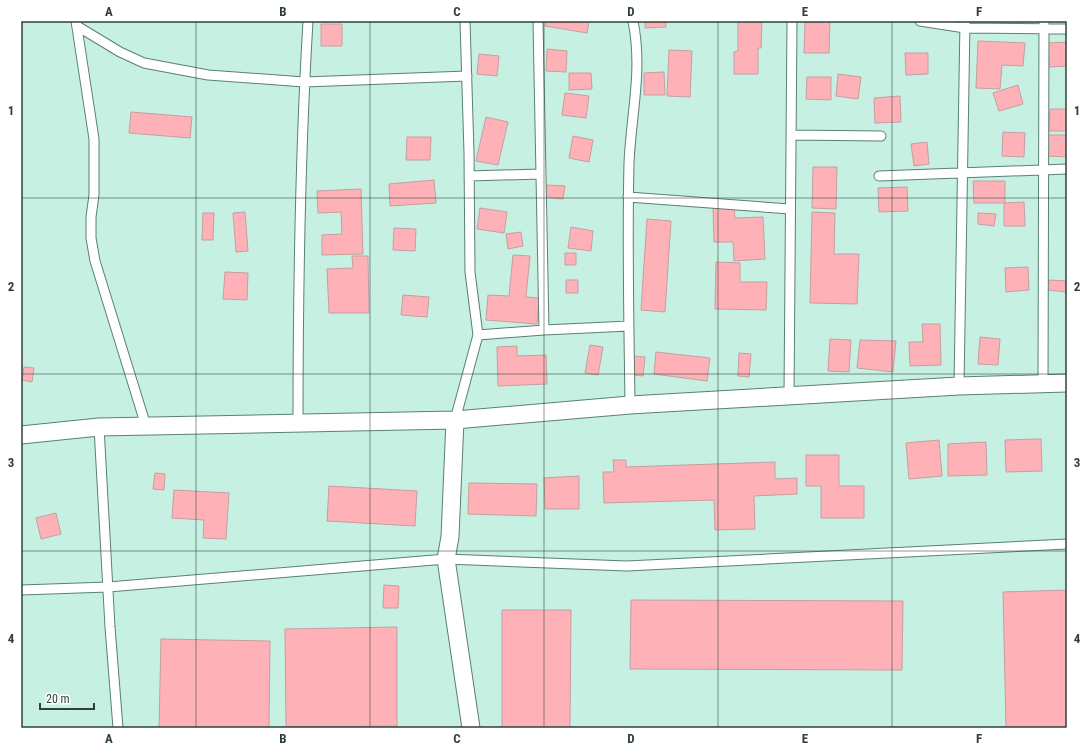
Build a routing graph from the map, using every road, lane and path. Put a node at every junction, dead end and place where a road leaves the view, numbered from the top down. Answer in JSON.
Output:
{"nodes":[{"id":1,"x":308,"y":21,"type":"edge"},
{"id":2,"x":465,"y":21,"type":"edge"},
{"id":3,"x":538,"y":21,"type":"edge"},
{"id":4,"x":633,"y":21,"type":"edge"},
{"id":5,"x":792,"y":21,"type":"edge"},
{"id":6,"x":920,"y":21,"type":"edge"},
{"id":7,"x":77,"y":24,"type":"edge"},
{"id":8,"x":965,"y":24,"type":"edge"},
{"id":9,"x":1044,"y":25,"type":"edge"},
{"id":10,"x":1067,"y":29,"type":"edge"},
{"id":11,"x":467,"y":76,"type":"junction"},
{"id":12,"x":304,"y":82,"type":"junction"},
{"id":13,"x":791,"y":136,"type":"junction"},
{"id":14,"x":880,"y":136,"type":"dead end"},
{"id":15,"x":1067,"y":169,"type":"edge"},
{"id":16,"x":1044,"y":170,"type":"junction"},
{"id":17,"x":962,"y":172,"type":"junction"},
{"id":18,"x":540,"y":174,"type":"junction"},
{"id":19,"x":469,"y":176,"type":"junction"},
{"id":20,"x":879,"y":176,"type":"dead end"},
{"id":21,"x":628,"y":197,"type":"junction"},
{"id":22,"x":790,"y":209,"type":"junction"},
{"id":23,"x":629,"y":326,"type":"junction"},
{"id":24,"x":544,"y":330,"type":"junction"},
{"id":25,"x":478,"y":335,"type":"junction"},
{"id":26,"x":1043,"y":383,"type":"junction"},
{"id":27,"x":1067,"y":383,"type":"edge"},
{"id":28,"x":959,"y":386,"type":"junction"},
{"id":29,"x":789,"y":396,"type":"junction"},
{"id":30,"x":630,"y":405,"type":"junction"},
{"id":31,"x":455,"y":420,"type":"junction"},
{"id":32,"x":298,"y":424,"type":"junction"},
{"id":33,"x":146,"y":426,"type":"junction"},
{"id":34,"x":99,"y":427,"type":"junction"},
{"id":35,"x":21,"y":435,"type":"edge"},
{"id":36,"x":1067,"y":544,"type":"edge"},
{"id":37,"x":446,"y":559,"type":"junction"},
{"id":38,"x":108,"y":587,"type":"junction"},
{"id":39,"x":21,"y":590,"type":"edge"},
{"id":40,"x":118,"y":728,"type":"edge"},
{"id":41,"x":471,"y":728,"type":"edge"}],
"edges":[{"from":1,"to":12,"type":"lane"},
{"from":2,"to":11,"type":"lane"},
{"from":3,"to":18,"type":"lane"},
{"from":4,"to":21,"type":"lane"},
{"from":5,"to":13,"type":"lane"},
{"from":6,"to":8,"type":"lane"},
{"from":7,"to":12,"type":"lane"},
{"from":7,"to":33,"type":"lane"},
{"from":8,"to":9,"type":"lane"},
{"from":8,"to":17,"type":"lane"},
{"from":9,"to":10,"type":"lane"},
{"from":9,"to":16,"type":"lane"},
{"from":11,"to":12,"type":"lane"},
{"from":11,"to":19,"type":"lane"},
{"from":12,"to":32,"type":"lane"},
{"from":13,"to":14,"type":"lane"},
{"from":13,"to":22,"type":"lane"},
{"from":15,"to":16,"type":"lane"},
{"from":16,"to":17,"type":"lane"},
{"from":16,"to":26,"type":"lane"},
{"from":17,"to":20,"type":"lane"},
{"from":17,"to":28,"type":"lane"},
{"from":18,"to":19,"type":"lane"},
{"from":18,"to":24,"type":"lane"},
{"from":19,"to":25,"type":"lane"},
{"from":21,"to":22,"type":"lane"},
{"from":21,"to":23,"type":"lane"},
{"from":22,"to":29,"type":"lane"},
{"from":23,"to":24,"type":"lane"},
{"from":23,"to":30,"type":"lane"},
{"from":24,"to":25,"type":"lane"},
{"from":25,"to":31,"type":"lane"},
{"from":26,"to":27,"type":"street"},
{"from":26,"to":28,"type":"street"},
{"from":28,"to":29,"type":"street"},
{"from":29,"to":30,"type":"street"},
{"from":30,"to":31,"type":"street"},
{"from":31,"to":32,"type":"street"},
{"from":31,"to":37,"type":"street"},
{"from":32,"to":33,"type":"street"},
{"from":33,"to":34,"type":"street"},
{"from":34,"to":35,"type":"street"},
{"from":34,"to":38,"type":"lane"},
{"from":36,"to":37,"type":"lane"},
{"from":37,"to":38,"type":"lane"},
{"from":37,"to":41,"type":"street"},
{"from":38,"to":39,"type":"lane"},
{"from":38,"to":40,"type":"lane"}]}
